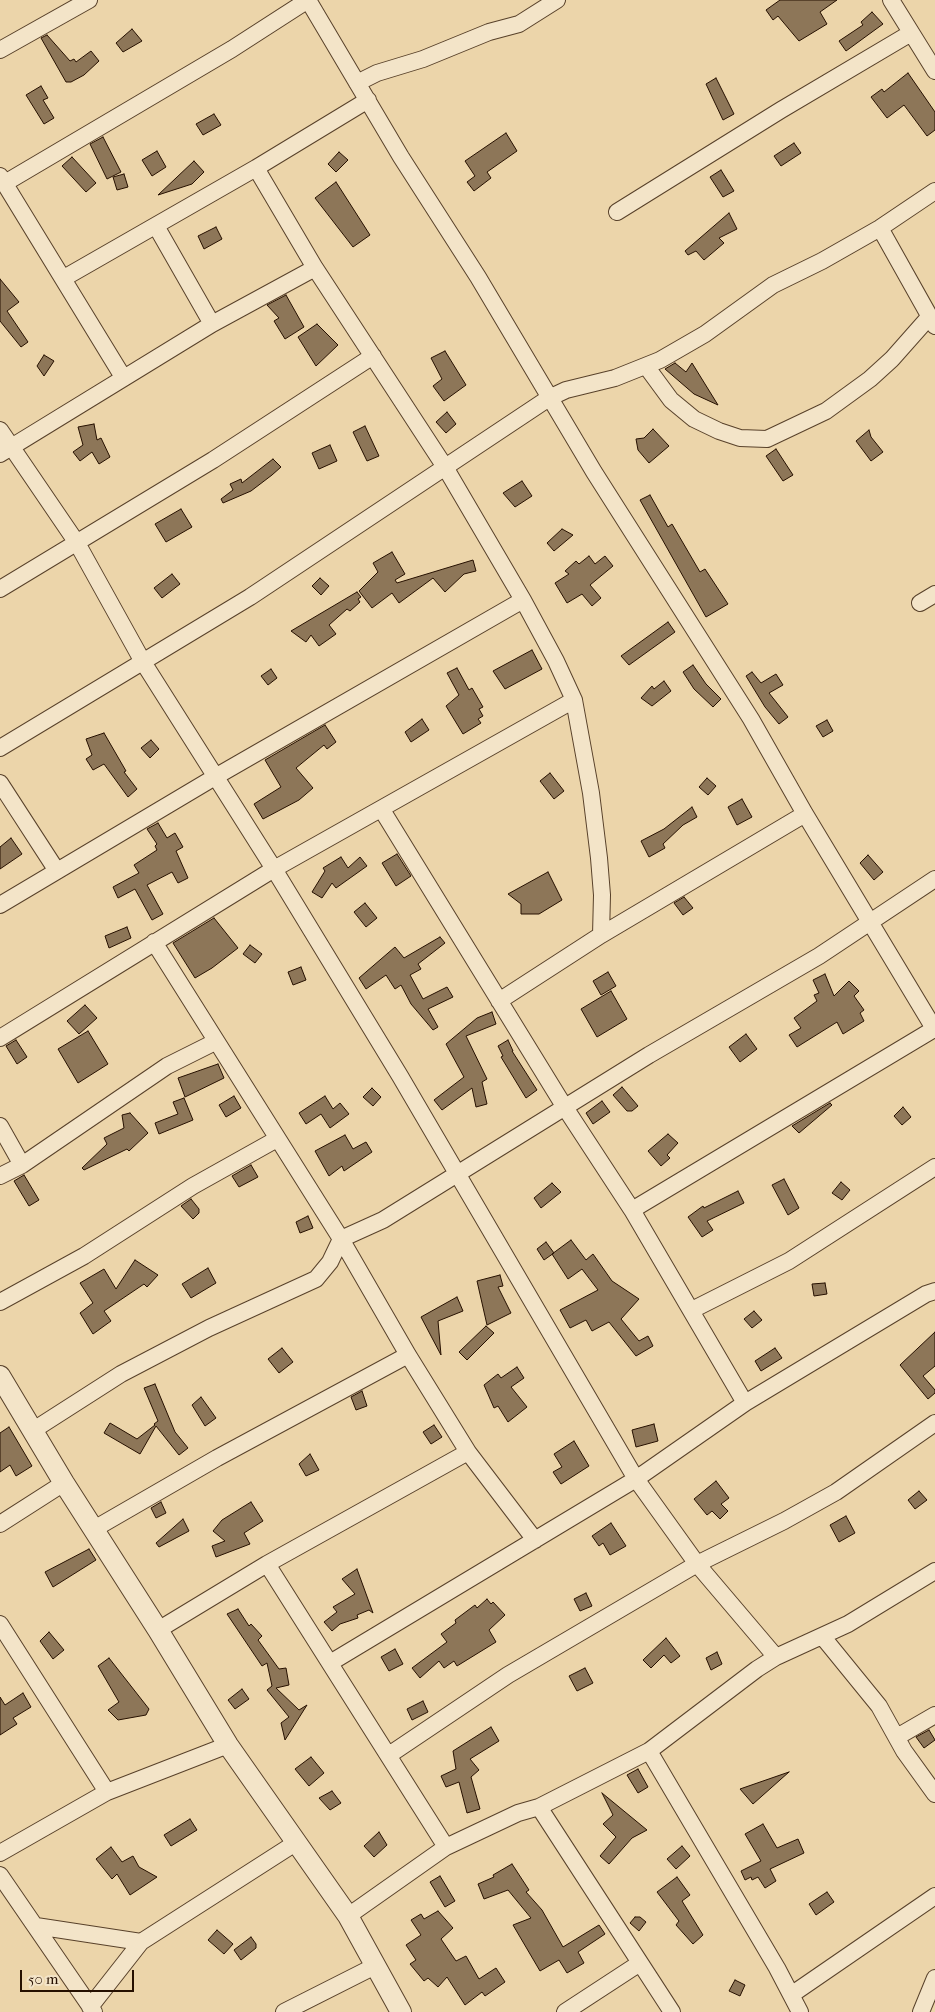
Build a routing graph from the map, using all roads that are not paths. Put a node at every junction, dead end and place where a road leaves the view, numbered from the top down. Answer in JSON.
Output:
{"nodes":[{"id":1,"x":89,"y":0,"type":"edge"},
{"id":2,"x":557,"y":0,"type":"edge"},
{"id":3,"x":891,"y":0,"type":"edge"},
{"id":4,"x":911,"y":33,"type":"junction"},
{"id":5,"x":929,"y":47,"type":"edge"},
{"id":6,"x":0,"y":50,"type":"edge"},
{"id":7,"x":935,"y":71,"type":"edge"},
{"id":8,"x":357,"y":83,"type":"junction"},
{"id":9,"x":368,"y":100,"type":"junction"},
{"id":10,"x":256,"y":168,"type":"junction"},
{"id":11,"x":2,"y":180,"type":"edge"},
{"id":12,"x":935,"y":192,"type":"edge"},
{"id":13,"x":617,"y":212,"type":"dead end"},
{"id":14,"x":156,"y":226,"type":"junction"},
{"id":15,"x":880,"y":228,"type":"junction"},
{"id":16,"x":315,"y":268,"type":"junction"},
{"id":17,"x":64,"y":278,"type":"junction"},
{"id":18,"x":932,"y":321,"type":"edge"},
{"id":19,"x":212,"y":324,"type":"junction"},
{"id":20,"x":373,"y":356,"type":"junction"},
{"id":21,"x":646,"y":366,"type":"junction"},
{"id":22,"x":124,"y":377,"type":"junction"},
{"id":23,"x":549,"y":398,"type":"junction"},
{"id":24,"x":0,"y":430,"type":"edge"},
{"id":25,"x":5,"y":451,"type":"edge"},
{"id":26,"x":445,"y":467,"type":"junction"},
{"id":27,"x":77,"y":542,"type":"junction"},
{"id":28,"x":0,"y":589,"type":"edge"},
{"id":29,"x":935,"y":594,"type":"edge"},
{"id":30,"x":523,"y":600,"type":"junction"},
{"id":31,"x":920,"y":603,"type":"dead end"},
{"id":32,"x":142,"y":662,"type":"junction"},
{"id":33,"x":574,"y":700,"type":"junction"},
{"id":34,"x":0,"y":748,"type":"edge"},
{"id":35,"x":215,"y":777,"type":"junction"},
{"id":36,"x":0,"y":783,"type":"edge"},
{"id":37,"x":382,"y":810,"type":"junction"},
{"id":38,"x":805,"y":814,"type":"junction"},
{"id":39,"x":274,"y":869,"type":"junction"},
{"id":40,"x":57,"y":871,"type":"junction"},
{"id":41,"x":935,"y":879,"type":"edge"},
{"id":42,"x":0,"y":905,"type":"edge"},
{"id":43,"x":871,"y":922,"type":"junction"},
{"id":44,"x":601,"y":935,"type":"junction"},
{"id":45,"x":154,"y":942,"type":"junction"},
{"id":46,"x":499,"y":1001,"type":"junction"},
{"id":47,"x":935,"y":1029,"type":"edge"},
{"id":48,"x":0,"y":1038,"type":"edge"},
{"id":49,"x":215,"y":1042,"type":"junction"},
{"id":50,"x":564,"y":1106,"type":"junction"},
{"id":51,"x":0,"y":1126,"type":"edge"},
{"id":52,"x":277,"y":1139,"type":"junction"},
{"id":53,"x":22,"y":1165,"type":"junction"},
{"id":54,"x":935,"y":1166,"type":"edge"},
{"id":55,"x":455,"y":1173,"type":"junction"},
{"id":56,"x":0,"y":1176,"type":"edge"},
{"id":57,"x":632,"y":1210,"type":"junction"},
{"id":58,"x":341,"y":1239,"type":"junction"},
{"id":59,"x":935,"y":1291,"type":"edge"},
{"id":60,"x":0,"y":1302,"type":"edge"},
{"id":61,"x":692,"y":1310,"type":"junction"},
{"id":62,"x":408,"y":1355,"type":"junction"},
{"id":63,"x":0,"y":1376,"type":"edge"},
{"id":64,"x":746,"y":1403,"type":"junction"},
{"id":65,"x":935,"y":1423,"type":"edge"},
{"id":66,"x":32,"y":1431,"type":"junction"},
{"id":67,"x":468,"y":1452,"type":"junction"},
{"id":68,"x":636,"y":1479,"type":"junction"},
{"id":69,"x":64,"y":1483,"type":"junction"},
{"id":70,"x":0,"y":1524,"type":"edge"},
{"id":71,"x":94,"y":1529,"type":"junction"},
{"id":72,"x":535,"y":1540,"type":"junction"},
{"id":73,"x":267,"y":1564,"type":"junction"},
{"id":74,"x":697,"y":1564,"type":"junction"},
{"id":75,"x":935,"y":1570,"type":"edge"},
{"id":76,"x":0,"y":1624,"type":"edge"},
{"id":77,"x":158,"y":1630,"type":"junction"},
{"id":78,"x":822,"y":1636,"type":"junction"},
{"id":79,"x":776,"y":1657,"type":"junction"},
{"id":80,"x":330,"y":1663,"type":"junction"},
{"id":81,"x":935,"y":1715,"type":"edge"},
{"id":82,"x":897,"y":1737,"type":"junction"},
{"id":83,"x":228,"y":1745,"type":"junction"},
{"id":84,"x":649,"y":1751,"type":"junction"},
{"id":85,"x":389,"y":1754,"type":"junction"},
{"id":86,"x":107,"y":1792,"type":"junction"},
{"id":87,"x":935,"y":1794,"type":"edge"},
{"id":88,"x":539,"y":1807,"type":"junction"},
{"id":89,"x":296,"y":1842,"type":"junction"},
{"id":90,"x":446,"y":1848,"type":"junction"},
{"id":91,"x":0,"y":1853,"type":"edge"},
{"id":92,"x":0,"y":1875,"type":"edge"},
{"id":93,"x":935,"y":1896,"type":"edge"},
{"id":94,"x":348,"y":1916,"type":"junction"},
{"id":95,"x":36,"y":1926,"type":"junction"},
{"id":96,"x":140,"y":1942,"type":"junction"},
{"id":97,"x":640,"y":1963,"type":"junction"},
{"id":98,"x":375,"y":1966,"type":"junction"},
{"id":99,"x":935,"y":1978,"type":"edge"},
{"id":100,"x":790,"y":1994,"type":"junction"},
{"id":101,"x":92,"y":2010,"type":"edge"},
{"id":102,"x":797,"y":2011,"type":"edge"},
{"id":103,"x":284,"y":2012,"type":"edge"},
{"id":104,"x":401,"y":2012,"type":"edge"},
{"id":105,"x":565,"y":2012,"type":"edge"},
{"id":106,"x":672,"y":2012,"type":"edge"},
{"id":107,"x":921,"y":2012,"type":"edge"}],
"edges":[{"from":1,"to":6,"type":"street"},
{"from":2,"to":8,"type":"street"},
{"from":3,"to":4,"type":"street"},
{"from":4,"to":5,"type":"street"},
{"from":4,"to":13,"type":"street"},
{"from":5,"to":7,"type":"street"},
{"from":8,"to":9,"type":"street"},
{"from":8,"to":11,"type":"street"},
{"from":9,"to":10,"type":"street"},
{"from":9,"to":23,"type":"street"},
{"from":10,"to":14,"type":"street"},
{"from":10,"to":16,"type":"street"},
{"from":11,"to":17,"type":"street"},
{"from":12,"to":15,"type":"street"},
{"from":14,"to":17,"type":"street"},
{"from":14,"to":19,"type":"street"},
{"from":15,"to":18,"type":"street"},
{"from":15,"to":21,"type":"street"},
{"from":16,"to":19,"type":"street"},
{"from":16,"to":20,"type":"street"},
{"from":17,"to":22,"type":"street"},
{"from":18,"to":21,"type":"street"},
{"from":19,"to":22,"type":"street"},
{"from":20,"to":26,"type":"street"},
{"from":20,"to":27,"type":"street"},
{"from":21,"to":23,"type":"street"},
{"from":22,"to":25,"type":"street"},
{"from":23,"to":26,"type":"street"},
{"from":23,"to":38,"type":"street"},
{"from":24,"to":25,"type":"street"},
{"from":25,"to":27,"type":"street"},
{"from":26,"to":30,"type":"street"},
{"from":26,"to":32,"type":"street"},
{"from":27,"to":28,"type":"street"},
{"from":27,"to":32,"type":"street"},
{"from":29,"to":31,"type":"street"},
{"from":30,"to":33,"type":"street"},
{"from":30,"to":35,"type":"street"},
{"from":32,"to":34,"type":"street"},
{"from":32,"to":35,"type":"street"},
{"from":33,"to":37,"type":"street"},
{"from":33,"to":44,"type":"street"},
{"from":35,"to":39,"type":"street"},
{"from":35,"to":40,"type":"street"},
{"from":36,"to":40,"type":"street"},
{"from":37,"to":39,"type":"street"},
{"from":37,"to":46,"type":"street"},
{"from":38,"to":43,"type":"street"},
{"from":38,"to":44,"type":"street"},
{"from":39,"to":45,"type":"street"},
{"from":39,"to":55,"type":"street"},
{"from":40,"to":42,"type":"street"},
{"from":41,"to":43,"type":"street"},
{"from":43,"to":47,"type":"street"},
{"from":43,"to":50,"type":"street"},
{"from":44,"to":46,"type":"street"},
{"from":45,"to":48,"type":"street"},
{"from":45,"to":49,"type":"street"},
{"from":46,"to":50,"type":"street"},
{"from":47,"to":57,"type":"street"},
{"from":49,"to":52,"type":"street"},
{"from":49,"to":53,"type":"street"},
{"from":50,"to":55,"type":"street"},
{"from":50,"to":57,"type":"street"},
{"from":51,"to":53,"type":"street"},
{"from":52,"to":58,"type":"street"},
{"from":52,"to":60,"type":"street"},
{"from":53,"to":56,"type":"street"},
{"from":54,"to":61,"type":"street"},
{"from":55,"to":58,"type":"street"},
{"from":55,"to":68,"type":"street"},
{"from":57,"to":61,"type":"street"},
{"from":58,"to":62,"type":"street"},
{"from":58,"to":66,"type":"street"},
{"from":59,"to":64,"type":"street"},
{"from":61,"to":64,"type":"street"},
{"from":62,"to":67,"type":"street"},
{"from":62,"to":71,"type":"street"},
{"from":63,"to":66,"type":"street"},
{"from":64,"to":68,"type":"street"},
{"from":65,"to":74,"type":"street"},
{"from":66,"to":69,"type":"street"},
{"from":67,"to":72,"type":"street"},
{"from":67,"to":73,"type":"street"},
{"from":68,"to":72,"type":"street"},
{"from":68,"to":74,"type":"street"},
{"from":69,"to":70,"type":"street"},
{"from":69,"to":71,"type":"street"},
{"from":71,"to":77,"type":"street"},
{"from":72,"to":80,"type":"street"},
{"from":73,"to":77,"type":"street"},
{"from":73,"to":80,"type":"street"},
{"from":74,"to":79,"type":"street"},
{"from":74,"to":85,"type":"street"},
{"from":75,"to":78,"type":"street"},
{"from":76,"to":86,"type":"street"},
{"from":77,"to":83,"type":"street"},
{"from":78,"to":79,"type":"street"},
{"from":78,"to":82,"type":"street"},
{"from":79,"to":84,"type":"street"},
{"from":80,"to":85,"type":"street"},
{"from":81,"to":82,"type":"street"},
{"from":82,"to":87,"type":"street"},
{"from":83,"to":86,"type":"street"},
{"from":83,"to":89,"type":"street"},
{"from":84,"to":88,"type":"street"},
{"from":84,"to":100,"type":"street"},
{"from":85,"to":90,"type":"street"},
{"from":86,"to":91,"type":"street"},
{"from":88,"to":90,"type":"street"},
{"from":88,"to":97,"type":"street"},
{"from":89,"to":94,"type":"street"},
{"from":89,"to":96,"type":"street"},
{"from":90,"to":94,"type":"street"},
{"from":92,"to":95,"type":"street"},
{"from":93,"to":100,"type":"street"},
{"from":94,"to":98,"type":"street"},
{"from":95,"to":96,"type":"street"},
{"from":95,"to":101,"type":"street"},
{"from":96,"to":101,"type":"street"},
{"from":97,"to":105,"type":"street"},
{"from":97,"to":106,"type":"street"},
{"from":98,"to":103,"type":"street"},
{"from":98,"to":104,"type":"street"},
{"from":99,"to":107,"type":"street"},
{"from":100,"to":102,"type":"street"}]}
